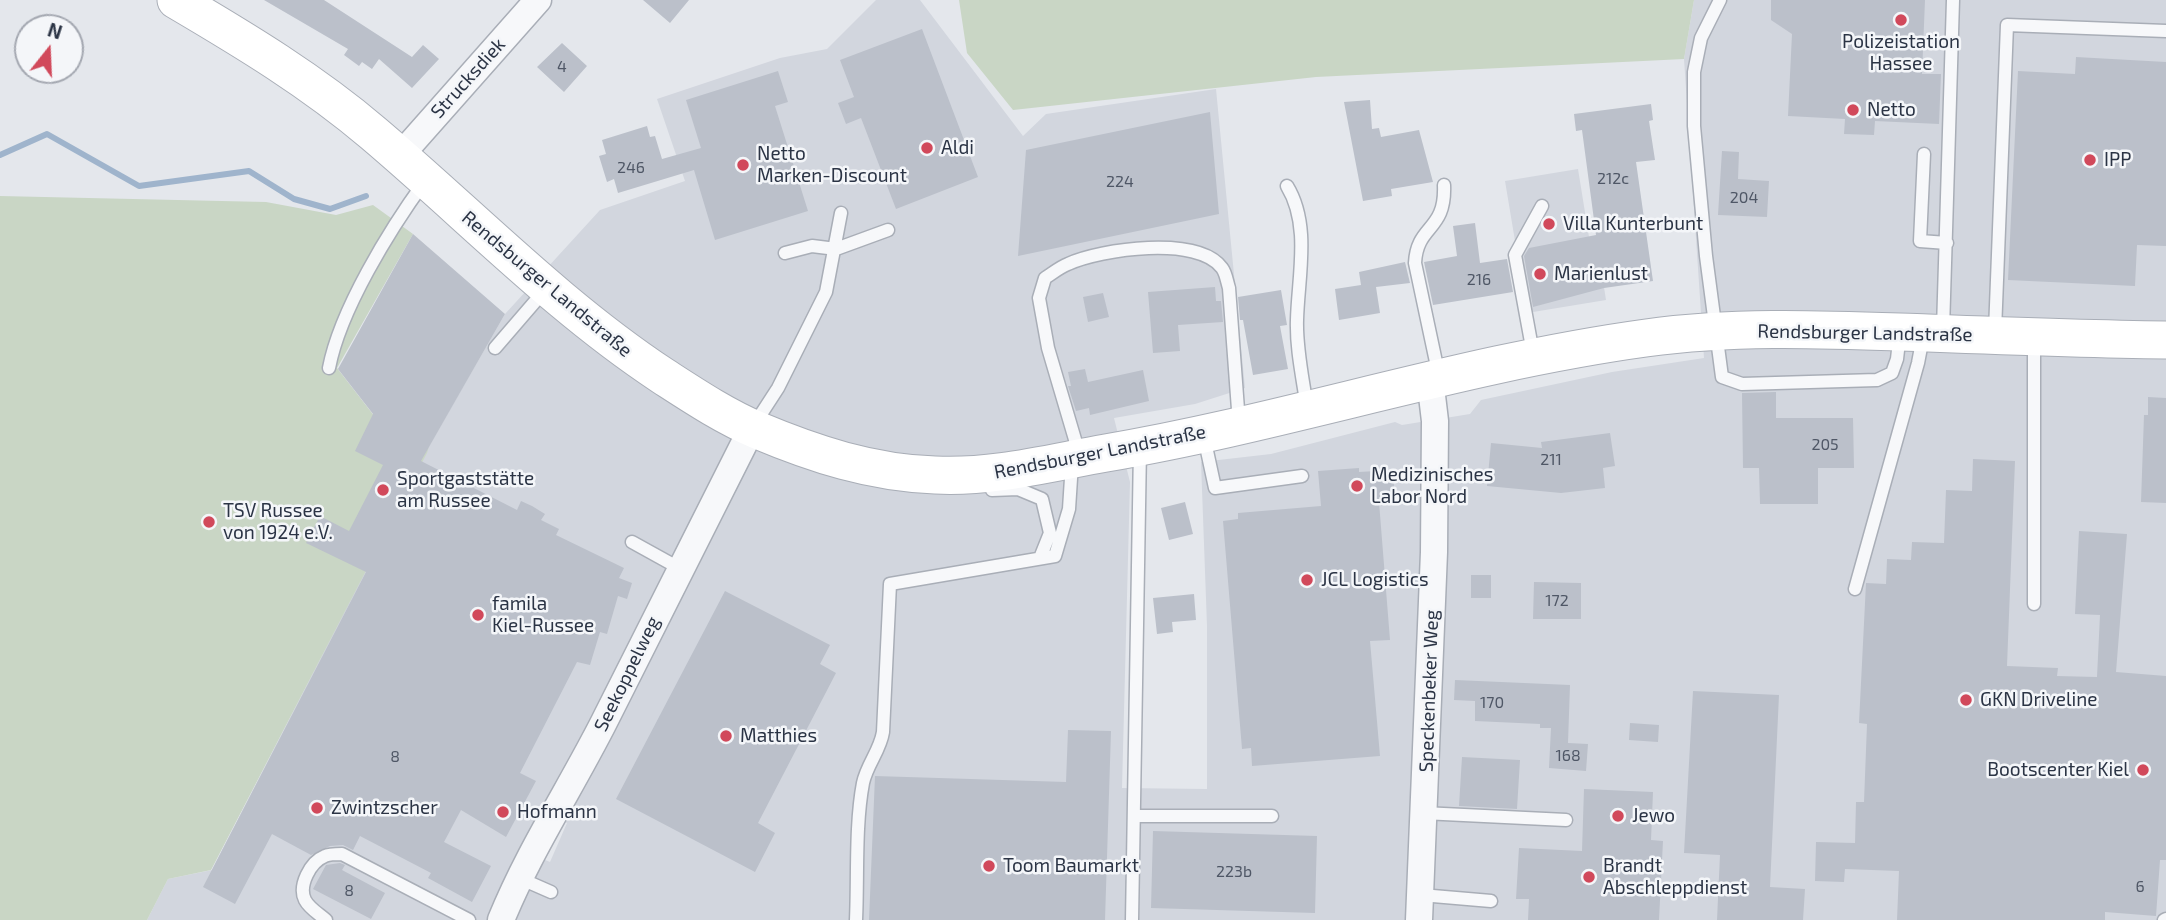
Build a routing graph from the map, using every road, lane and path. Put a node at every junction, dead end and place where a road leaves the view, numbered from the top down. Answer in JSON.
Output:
{"nodes":[{"id":1,"x":176,"y":0,"type":"edge"},
{"id":2,"x":538,"y":0,"type":"edge"},
{"id":3,"x":1720,"y":0,"type":"edge"},
{"id":4,"x":1953,"y":0,"type":"edge"},
{"id":5,"x":2166,"y":32,"type":"edge"},
{"id":6,"x":1924,"y":154,"type":"dead end"},
{"id":7,"x":412,"y":169,"type":"junction"},
{"id":8,"x":1287,"y":186,"type":"dead end"},
{"id":9,"x":1444,"y":186,"type":"dead end"},
{"id":10,"x":1542,"y":206,"type":"dead end"},
{"id":11,"x":841,"y":214,"type":"dead end"},
{"id":12,"x":888,"y":230,"type":"dead end"},
{"id":13,"x":1947,"y":243,"type":"junction"},
{"id":14,"x":836,"y":249,"type":"junction"},
{"id":15,"x":785,"y":253,"type":"dead end"},
{"id":16,"x":546,"y":288,"type":"junction"},
{"id":17,"x":1717,"y":332,"type":"junction"},
{"id":18,"x":1922,"y":332,"type":"junction"},
{"id":19,"x":1995,"y":335,"type":"junction"},
{"id":20,"x":2034,"y":337,"type":"junction"},
{"id":21,"x":2166,"y":340,"type":"edge"},
{"id":22,"x":495,"y":348,"type":"dead end"},
{"id":23,"x":1533,"y":357,"type":"junction"},
{"id":24,"x":329,"y":368,"type":"dead end"},
{"id":25,"x":1434,"y":378,"type":"junction"},
{"id":26,"x":1307,"y":408,"type":"junction"},
{"id":27,"x":1239,"y":424,"type":"junction"},
{"id":28,"x":752,"y":428,"type":"junction"},
{"id":29,"x":1203,"y":433,"type":"junction"},
{"id":30,"x":1140,"y":447,"type":"junction"},
{"id":31,"x":1076,"y":458,"type":"junction"},
{"id":32,"x":896,"y":472,"type":"junction"},
{"id":33,"x":1303,"y":475,"type":"dead end"},
{"id":34,"x":953,"y":489,"type":"dead end"},
{"id":35,"x":977,"y":491,"type":"dead end"},
{"id":36,"x":632,"y":542,"type":"dead end"},
{"id":37,"x":1040,"y":558,"type":"junction"},
{"id":38,"x":679,"y":568,"type":"junction"},
{"id":39,"x":1855,"y":589,"type":"dead end"},
{"id":40,"x":2034,"y":604,"type":"dead end"},
{"id":41,"x":1423,"y":813,"type":"junction"},
{"id":42,"x":1133,"y":816,"type":"junction"},
{"id":43,"x":1272,"y":816,"type":"dead end"},
{"id":44,"x":1566,"y":820,"type":"dead end"},
{"id":45,"x":519,"y":877,"type":"junction"},
{"id":46,"x":551,"y":892,"type":"dead end"},
{"id":47,"x":1491,"y":901,"type":"dead end"},
{"id":48,"x":1420,"y":908,"type":"edge"},
{"id":49,"x":326,"y":920,"type":"edge"},
{"id":50,"x":469,"y":920,"type":"edge"},
{"id":51,"x":501,"y":920,"type":"edge"},
{"id":52,"x":856,"y":920,"type":"edge"},
{"id":53,"x":1132,"y":920,"type":"edge"}],
"edges":[{"from":1,"to":7,"type":"street","name":"Rendsburger Landstraße"},
{"from":2,"to":7,"type":"street","name":"Strucksdiek"},
{"from":3,"to":17,"type":"lane"},
{"from":4,"to":13,"type":"lane"},
{"from":5,"to":19,"type":"lane"},
{"from":6,"to":13,"type":"lane"},
{"from":7,"to":16,"type":"street","name":"Rendsburger Landstraße"},
{"from":7,"to":24,"type":"lane"},
{"from":8,"to":26,"type":"lane"},
{"from":9,"to":25,"type":"lane"},
{"from":10,"to":23,"type":"lane"},
{"from":11,"to":14,"type":"lane"},
{"from":12,"to":14,"type":"lane"},
{"from":13,"to":18,"type":"lane"},
{"from":14,"to":15,"type":"lane"},
{"from":14,"to":28,"type":"lane"},
{"from":16,"to":22,"type":"lane"},
{"from":16,"to":28,"type":"street","name":"Rendsburger Landstraße"},
{"from":17,"to":18,"type":"street","name":"Rendsburger Landstraße"},
{"from":17,"to":18,"type":"lane"},
{"from":17,"to":23,"type":"street","name":"Rendsburger Landstraße"},
{"from":18,"to":19,"type":"street","name":"Rendsburger Landstraße"},
{"from":18,"to":39,"type":"lane"},
{"from":19,"to":20,"type":"street","name":"Rendsburger Landstraße"},
{"from":20,"to":21,"type":"street","name":"Rendsburger Landstraße"},
{"from":20,"to":40,"type":"lane"},
{"from":23,"to":25,"type":"street","name":"Rendsburger Landstraße"},
{"from":25,"to":26,"type":"street","name":"Rendsburger Landstraße"},
{"from":25,"to":41,"type":"street","name":"Speckenbeker Weg"},
{"from":26,"to":27,"type":"street","name":"Rendsburger Landstraße"},
{"from":27,"to":29,"type":"street","name":"Rendsburger Landstraße"},
{"from":27,"to":31,"type":"lane"},
{"from":28,"to":32,"type":"street","name":"Rendsburger Landstraße"},
{"from":28,"to":38,"type":"street","name":"Seekoppelweg"},
{"from":29,"to":30,"type":"street","name":"Rendsburger Landstraße"},
{"from":29,"to":33,"type":"lane"},
{"from":30,"to":31,"type":"street","name":"Rendsburger Landstraße"},
{"from":30,"to":42,"type":"lane"},
{"from":31,"to":32,"type":"street","name":"Rendsburger Landstraße"},
{"from":31,"to":37,"type":"lane"},
{"from":32,"to":34,"type":"lane"},
{"from":35,"to":37,"type":"lane"},
{"from":36,"to":38,"type":"lane"},
{"from":37,"to":52,"type":"lane"},
{"from":38,"to":45,"type":"street","name":"Seekoppelweg"},
{"from":41,"to":44,"type":"lane"},
{"from":41,"to":48,"type":"street","name":"Speckenbeker Weg"},
{"from":42,"to":43,"type":"lane"},
{"from":42,"to":53,"type":"lane"},
{"from":45,"to":46,"type":"lane"},
{"from":45,"to":51,"type":"street","name":"Seekoppelweg"},
{"from":47,"to":48,"type":"lane"},
{"from":49,"to":50,"type":"lane"}]}
